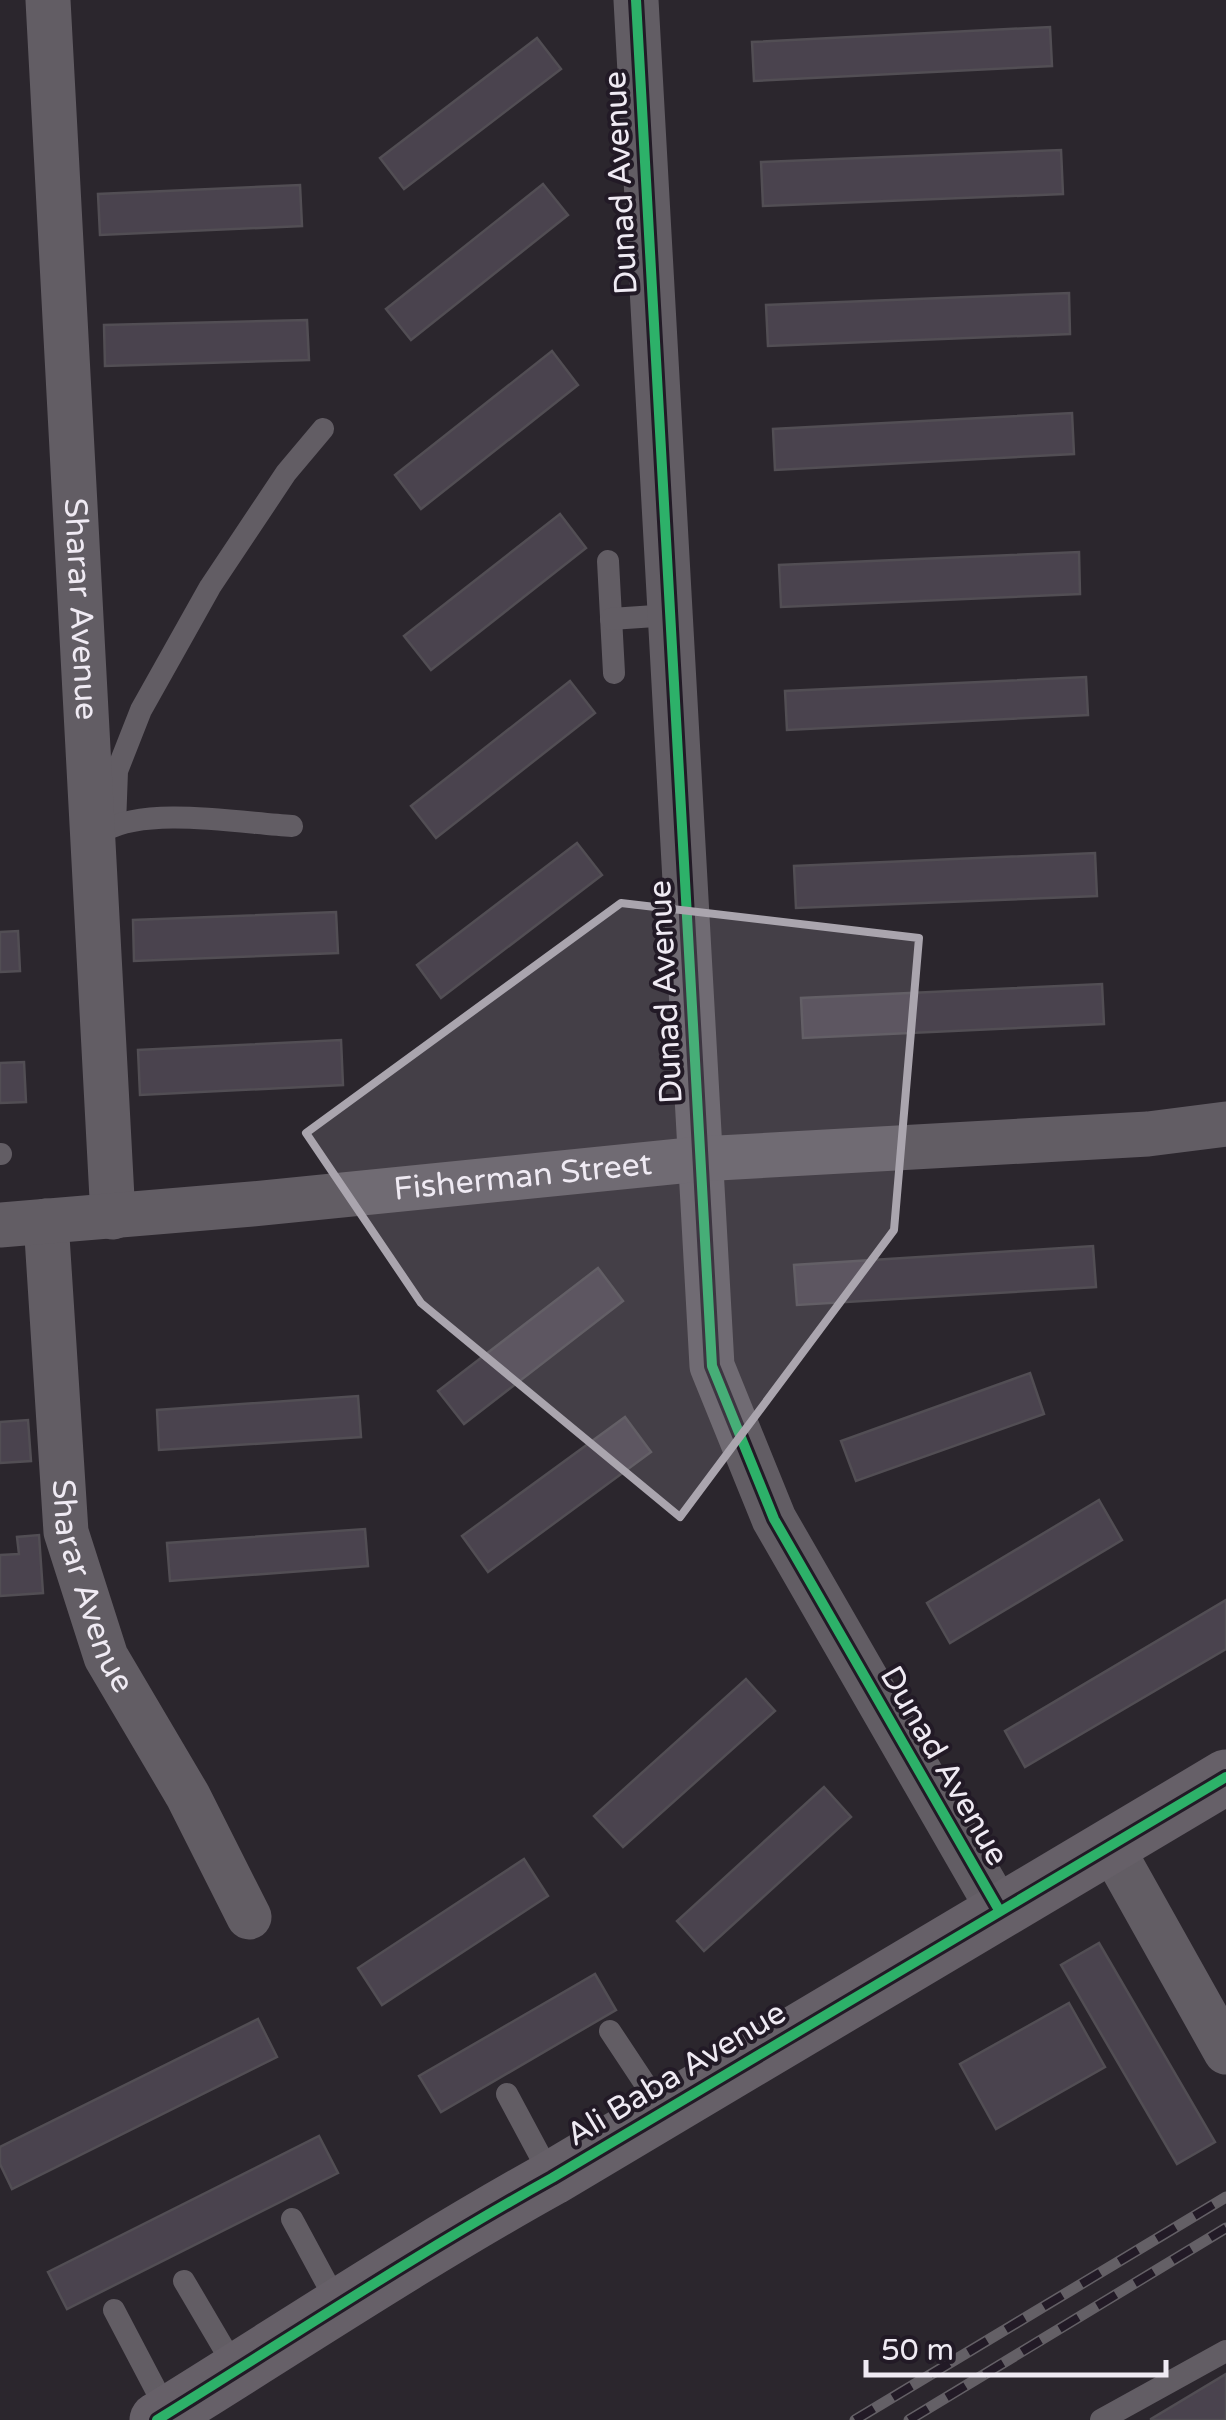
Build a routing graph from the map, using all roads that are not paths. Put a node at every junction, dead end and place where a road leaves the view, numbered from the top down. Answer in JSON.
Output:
{"nodes":[{"id":1,"x":48,"y":0,"type":"edge"},
{"id":2,"x":636,"y":0,"type":"edge"},
{"id":3,"x":323,"y":429,"type":"dead end"},
{"id":4,"x":608,"y":561,"type":"dead end"},
{"id":5,"x":670,"y":614,"type":"junction"},
{"id":6,"x":610,"y":619,"type":"junction"},
{"id":7,"x":614,"y":672,"type":"dead end"},
{"id":8,"x":292,"y":826,"type":"dead end"},
{"id":9,"x":104,"y":832,"type":"junction"},
{"id":10,"x":1226,"y":1124,"type":"edge"},
{"id":11,"x":700,"y":1159,"type":"junction"},
{"id":12,"x":113,"y":1216,"type":"junction"},
{"id":13,"x":46,"y":1221,"type":"junction"},
{"id":14,"x":0,"y":1225,"type":"edge"},
{"id":15,"x":1226,"y":1776,"type":"edge"},
{"id":16,"x":1110,"y":1845,"type":"junction"},
{"id":17,"x":999,"y":1910,"type":"junction"},
{"id":18,"x":249,"y":1917,"type":"dead end"},
{"id":19,"x":610,"y":2031,"type":"dead end"},
{"id":20,"x":1226,"y":2052,"type":"edge"},
{"id":21,"x":507,"y":2094,"type":"dead end"},
{"id":22,"x":663,"y":2111,"type":"junction"},
{"id":23,"x":552,"y":2178,"type":"junction"},
{"id":24,"x":292,"y":2219,"type":"dead end"},
{"id":25,"x":184,"y":2281,"type":"dead end"},
{"id":26,"x":340,"y":2308,"type":"junction"},
{"id":27,"x":114,"y":2310,"type":"dead end"},
{"id":28,"x":1226,"y":2351,"type":"edge"},
{"id":29,"x":237,"y":2370,"type":"junction"},
{"id":30,"x":162,"y":2416,"type":"edge"},
{"id":31,"x":1101,"y":2420,"type":"edge"}],
"edges":[{"from":1,"to":9,"type":"street","name":"Sharar Avenue"},
{"from":2,"to":5,"type":"street","name":"Dunad Avenue"},
{"from":3,"to":9,"type":"lane"},
{"from":4,"to":6,"type":"lane"},
{"from":5,"to":6,"type":"lane"},
{"from":5,"to":11,"type":"street","name":"Dunad Avenue"},
{"from":6,"to":7,"type":"lane"},
{"from":8,"to":9,"type":"lane"},
{"from":9,"to":12,"type":"street","name":"Sharar Avenue"},
{"from":10,"to":11,"type":"street","name":"Fisherman Street"},
{"from":11,"to":12,"type":"street","name":"Fisherman Street"},
{"from":11,"to":17,"type":"street","name":"Dunad Avenue"},
{"from":12,"to":13,"type":"street","name":"Fisherman Street"},
{"from":13,"to":14,"type":"street","name":"Fisherman Street"},
{"from":13,"to":18,"type":"street","name":"Sharar Avenue"},
{"from":15,"to":16,"type":"street","name":"Ali Baba Avenue"},
{"from":16,"to":17,"type":"street","name":"Ali Baba Avenue"},
{"from":16,"to":20,"type":"street"},
{"from":17,"to":22,"type":"street","name":"Ali Baba Avenue"},
{"from":19,"to":22,"type":"lane"},
{"from":21,"to":23,"type":"lane"},
{"from":22,"to":23,"type":"street","name":"Ali Baba Avenue"},
{"from":23,"to":26,"type":"street","name":"Ali Baba Avenue"},
{"from":24,"to":26,"type":"lane"},
{"from":25,"to":29,"type":"lane"},
{"from":26,"to":29,"type":"street","name":"Ali Baba Avenue"},
{"from":27,"to":30,"type":"lane"},
{"from":28,"to":31,"type":"lane"},
{"from":29,"to":30,"type":"street","name":"Ali Baba Avenue"}]}
